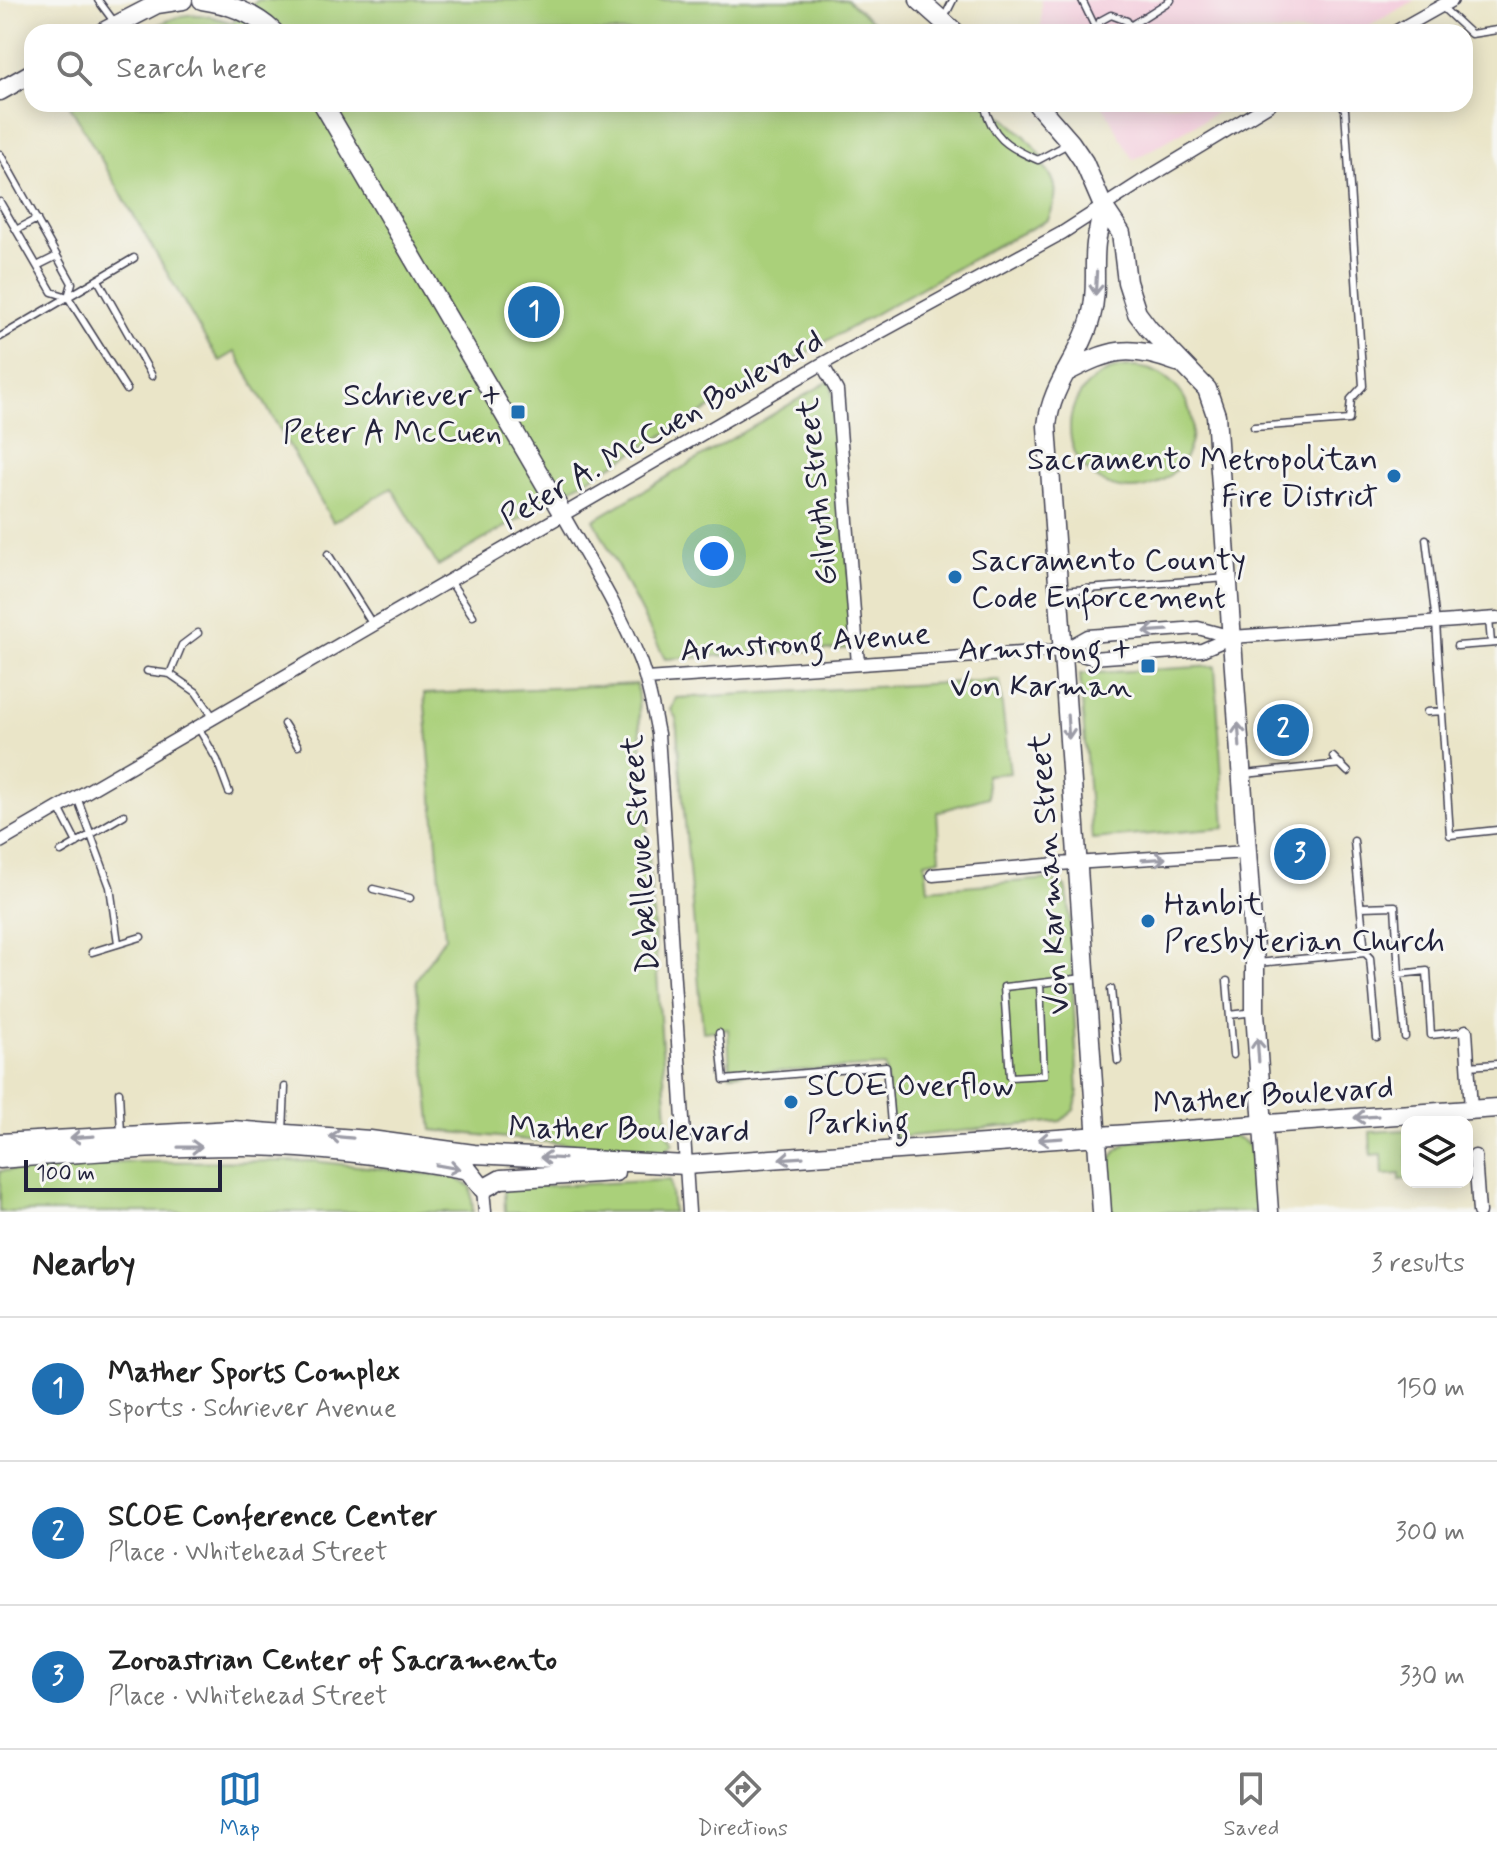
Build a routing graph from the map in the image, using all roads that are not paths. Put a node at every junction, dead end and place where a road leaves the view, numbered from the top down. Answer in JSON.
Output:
{"nodes":[{"id":1,"x":98,"y":0,"type":"edge"},
{"id":2,"x":183,"y":0,"type":"edge"},
{"id":3,"x":202,"y":0,"type":"edge"},
{"id":4,"x":919,"y":0,"type":"edge"},
{"id":5,"x":953,"y":0,"type":"edge"},
{"id":6,"x":1082,"y":0,"type":"edge"},
{"id":7,"x":1169,"y":0,"type":"edge"},
{"id":8,"x":1447,"y":3,"type":"edge"},
{"id":9,"x":237,"y":4,"type":"edge"},
{"id":10,"x":108,"y":24,"type":"edge"},
{"id":11,"x":118,"y":24,"type":"edge"},
{"id":12,"x":264,"y":24,"type":"edge"},
{"id":13,"x":947,"y":24,"type":"edge"},
{"id":14,"x":949,"y":24,"type":"edge"},
{"id":15,"x":1093,"y":24,"type":"edge"},
{"id":16,"x":1099,"y":24,"type":"edge"},
{"id":17,"x":1127,"y":24,"type":"edge"},
{"id":18,"x":1138,"y":24,"type":"edge"},
{"id":19,"x":1409,"y":24,"type":"edge"},
{"id":20,"x":1463,"y":24,"type":"edge"},
{"id":21,"x":1497,"y":30,"type":"edge"},
{"id":22,"x":1473,"y":34,"type":"edge"},
{"id":23,"x":24,"y":78,"type":"edge"},
{"id":24,"x":0,"y":91,"type":"edge"},
{"id":25,"x":328,"y":112,"type":"edge"},
{"id":26,"x":986,"y":112,"type":"edge"},
{"id":27,"x":1044,"y":112,"type":"edge"},
{"id":28,"x":1257,"y":112,"type":"edge"},
{"id":29,"x":1345,"y":112,"type":"edge"},
{"id":30,"x":1071,"y":143,"type":"junction"},
{"id":31,"x":0,"y":154,"type":"edge"},
{"id":32,"x":0,"y":202,"type":"edge"},
{"id":33,"x":1103,"y":206,"type":"junction"},
{"id":34,"x":37,"y":219,"type":"junction"},
{"id":35,"x":16,"y":230,"type":"junction"},
{"id":36,"x":57,"y":256,"type":"junction"},
{"id":37,"x":134,"y":258,"type":"dead end"},
{"id":38,"x":37,"y":266,"type":"junction"},
{"id":39,"x":98,"y":280,"type":"junction"},
{"id":40,"x":68,"y":297,"type":"junction"},
{"id":41,"x":0,"y":337,"type":"edge"},
{"id":42,"x":822,"y":364,"type":"junction"},
{"id":43,"x":1187,"y":366,"type":"junction"},
{"id":44,"x":1063,"y":374,"type":"junction"},
{"id":45,"x":152,"y":376,"type":"dead end"},
{"id":46,"x":127,"y":390,"type":"dead end"},
{"id":47,"x":1254,"y":427,"type":"dead end"},
{"id":48,"x":562,"y":513,"type":"junction"},
{"id":49,"x":1426,"y":539,"type":"dead end"},
{"id":50,"x":328,"y":554,"type":"dead end"},
{"id":51,"x":1228,"y":578,"type":"junction"},
{"id":52,"x":450,"y":581,"type":"junction"},
{"id":53,"x":1059,"y":591,"type":"junction"},
{"id":54,"x":473,"y":616,"type":"dead end"},
{"id":55,"x":1493,"y":619,"type":"edge"},
{"id":56,"x":1436,"y":623,"type":"junction"},
{"id":57,"x":373,"y":625,"type":"junction"},
{"id":58,"x":198,"y":633,"type":"dead end"},
{"id":59,"x":1232,"y":637,"type":"junction"},
{"id":60,"x":1494,"y":643,"type":"edge"},
{"id":61,"x":1457,"y":646,"type":"dead end"},
{"id":62,"x":1063,"y":650,"type":"junction"},
{"id":63,"x":858,"y":664,"type":"junction"},
{"id":64,"x":147,"y":671,"type":"dead end"},
{"id":65,"x":170,"y":674,"type":"junction"},
{"id":66,"x":646,"y":679,"type":"junction"},
{"id":67,"x":1443,"y":711,"type":"junction"},
{"id":68,"x":1427,"y":712,"type":"dead end"},
{"id":69,"x":214,"y":718,"type":"junction"},
{"id":70,"x":284,"y":724,"type":"dead end"},
{"id":71,"x":198,"y":727,"type":"junction"},
{"id":72,"x":298,"y":746,"type":"dead end"},
{"id":73,"x":1333,"y":757,"type":"dead end"},
{"id":74,"x":1341,"y":764,"type":"junction"},
{"id":75,"x":1348,"y":772,"type":"dead end"},
{"id":76,"x":1242,"y":775,"type":"junction"},
{"id":77,"x":229,"y":792,"type":"dead end"},
{"id":78,"x":77,"y":797,"type":"junction"},
{"id":79,"x":59,"y":808,"type":"junction"},
{"id":80,"x":124,"y":815,"type":"dead end"},
{"id":81,"x":1497,"y":830,"type":"edge"},
{"id":82,"x":90,"y":835,"type":"junction"},
{"id":83,"x":1354,"y":841,"type":"dead end"},
{"id":84,"x":0,"y":842,"type":"edge"},
{"id":85,"x":77,"y":843,"type":"junction"},
{"id":86,"x":61,"y":852,"type":"dead end"},
{"id":87,"x":1247,"y":852,"type":"junction"},
{"id":88,"x":1076,"y":864,"type":"junction"},
{"id":89,"x":933,"y":875,"type":"dead end"},
{"id":90,"x":373,"y":889,"type":"dead end"},
{"id":91,"x":410,"y":898,"type":"dead end"},
{"id":92,"x":1361,"y":907,"type":"junction"},
{"id":93,"x":141,"y":937,"type":"dead end"},
{"id":94,"x":118,"y":943,"type":"junction"},
{"id":95,"x":92,"y":952,"type":"dead end"},
{"id":96,"x":1365,"y":953,"type":"junction"},
{"id":97,"x":1255,"y":964,"type":"junction"},
{"id":98,"x":1399,"y":974,"type":"junction"},
{"id":99,"x":1084,"y":978,"type":"junction"},
{"id":100,"x":1227,"y":981,"type":"dead end"},
{"id":101,"x":1040,"y":983,"type":"junction"},
{"id":102,"x":1111,"y":989,"type":"dead end"},
{"id":103,"x":1255,"y":1012,"type":"junction"},
{"id":104,"x":1230,"y":1015,"type":"junction"},
{"id":105,"x":1113,"y":1027,"type":"junction"},
{"id":106,"x":1089,"y":1029,"type":"junction"},
{"id":107,"x":1466,"y":1031,"type":"joint"},
{"id":108,"x":719,"y":1033,"type":"dead end"},
{"id":109,"x":1405,"y":1037,"type":"dead end"},
{"id":110,"x":1377,"y":1038,"type":"dead end"},
{"id":111,"x":1233,"y":1055,"type":"dead end"},
{"id":112,"x":1118,"y":1061,"type":"dead end"},
{"id":113,"x":1497,"y":1064,"type":"edge"},
{"id":114,"x":1468,"y":1066,"type":"junction"},
{"id":115,"x":285,"y":1087,"type":"dead end"},
{"id":116,"x":119,"y":1092,"type":"dead end"},
{"id":117,"x":1497,"y":1108,"type":"edge"},
{"id":118,"x":1471,"y":1109,"type":"junction"},
{"id":119,"x":1263,"y":1124,"type":"junction"},
{"id":120,"x":283,"y":1132,"type":"junction"},
{"id":121,"x":121,"y":1134,"type":"junction"},
{"id":122,"x":1096,"y":1136,"type":"junction"},
{"id":123,"x":0,"y":1143,"type":"edge"},
{"id":124,"x":893,"y":1151,"type":"junction"},
{"id":125,"x":1475,"y":1156,"type":"dead end"},
{"id":126,"x":0,"y":1159,"type":"edge"},
{"id":127,"x":686,"y":1165,"type":"junction"},
{"id":128,"x":483,"y":1189,"type":"junction"},
{"id":129,"x":485,"y":1212,"type":"edge"},
{"id":130,"x":689,"y":1212,"type":"edge"},
{"id":131,"x":1102,"y":1212,"type":"edge"},
{"id":132,"x":1269,"y":1212,"type":"edge"},
{"id":133,"x":1479,"y":1212,"type":"edge"}],
"edges":[{"from":1,"to":10,"type":"lane"},
{"from":2,"to":11,"type":"street"},
{"from":3,"to":9,"type":"street"},
{"from":4,"to":13,"type":"street"},
{"from":5,"to":14,"type":"lane"},
{"from":6,"to":15,"type":"lane"},
{"from":7,"to":18,"type":"lane"},
{"from":8,"to":19,"type":"street"},
{"from":8,"to":20,"type":"lane"},
{"from":9,"to":12,"type":"street"},
{"from":16,"to":17,"type":"lane"},
{"from":21,"to":22,"type":"lane"},
{"from":23,"to":24,"type":"street"},
{"from":25,"to":48,"type":"street"},
{"from":26,"to":30,"type":"lane"},
{"from":27,"to":30,"type":"street"},
{"from":28,"to":33,"type":"street","name":"Peter A. McCuen Boulevard"},
{"from":29,"to":47,"type":"lane"},
{"from":30,"to":33,"type":"street"},
{"from":31,"to":34,"type":"lane"},
{"from":32,"to":35,"type":"lane"},
{"from":33,"to":42,"type":"street","name":"Peter A. McCuen Boulevard"},
{"from":33,"to":43,"type":"street"},
{"from":33,"to":44,"type":"street","name":"Von Karman Street","one_way":true},
{"from":34,"to":35,"type":"lane"},
{"from":34,"to":36,"type":"lane"},
{"from":35,"to":38,"type":"lane"},
{"from":36,"to":38,"type":"lane"},
{"from":36,"to":40,"type":"lane"},
{"from":37,"to":39,"type":"lane"},
{"from":38,"to":40,"type":"lane"},
{"from":39,"to":40,"type":"lane"},
{"from":39,"to":45,"type":"lane"},
{"from":40,"to":41,"type":"lane"},
{"from":40,"to":46,"type":"lane"},
{"from":42,"to":48,"type":"street","name":"Peter A. McCuen Boulevard"},
{"from":42,"to":63,"type":"street","name":"Gilruth Street"},
{"from":43,"to":44,"type":"street"},
{"from":43,"to":51,"type":"street"},
{"from":44,"to":53,"type":"street","name":"Von Karman Street"},
{"from":48,"to":52,"type":"street","name":"Peter A. McCuen Boulevard"},
{"from":48,"to":66,"type":"street","name":"Debellevue Street"},
{"from":49,"to":56,"type":"lane"},
{"from":50,"to":57,"type":"lane"},
{"from":51,"to":53,"type":"lane"},
{"from":51,"to":59,"type":"street"},
{"from":52,"to":54,"type":"lane"},
{"from":52,"to":57,"type":"street","name":"Peter A. McCuen Boulevard"},
{"from":53,"to":62,"type":"street","name":"Von Karman Street"},
{"from":55,"to":56,"type":"street","name":"Armstrong Avenue"},
{"from":55,"to":60,"type":"lane"},
{"from":56,"to":59,"type":"street","name":"Armstrong Avenue"},
{"from":56,"to":67,"type":"lane"},
{"from":57,"to":69,"type":"street","name":"Peter A. McCuen Boulevard"},
{"from":58,"to":65,"type":"lane"},
{"from":59,"to":62,"type":"street","name":"Armstrong Avenue"},
{"from":59,"to":62,"type":"street","name":"Armstrong Avenue","one_way":true},
{"from":76,"to":59,"type":"street","one_way":true},
{"from":60,"to":61,"type":"lane"},
{"from":62,"to":63,"type":"street","name":"Armstrong Avenue"},
{"from":62,"to":88,"type":"street","name":"Von Karman Street","one_way":true},
{"from":63,"to":66,"type":"street","name":"Armstrong Avenue"},
{"from":64,"to":65,"type":"lane"},
{"from":65,"to":69,"type":"lane"},
{"from":66,"to":127,"type":"street","name":"Debellevue Street"},
{"from":67,"to":68,"type":"lane"},
{"from":67,"to":81,"type":"lane"},
{"from":69,"to":71,"type":"street","name":"Peter A. McCuen Boulevard"},
{"from":70,"to":72,"type":"lane"},
{"from":71,"to":77,"type":"lane"},
{"from":71,"to":78,"type":"street","name":"Peter A. McCuen Boulevard"},
{"from":73,"to":74,"type":"lane"},
{"from":74,"to":75,"type":"lane"},
{"from":74,"to":76,"type":"lane"},
{"from":76,"to":87,"type":"street"},
{"from":78,"to":79,"type":"street","name":"Peter A. McCuen Boulevard"},
{"from":78,"to":82,"type":"lane"},
{"from":79,"to":84,"type":"street","name":"Peter A. McCuen Boulevard"},
{"from":79,"to":85,"type":"lane"},
{"from":80,"to":82,"type":"lane"},
{"from":82,"to":85,"type":"lane"},
{"from":82,"to":94,"type":"lane"},
{"from":83,"to":92,"type":"lane"},
{"from":85,"to":86,"type":"lane"},
{"from":88,"to":87,"type":"street","one_way":true},
{"from":87,"to":97,"type":"street"},
{"from":88,"to":89,"type":"street"},
{"from":88,"to":99,"type":"street","name":"Von Karman Street"},
{"from":90,"to":91,"type":"lane"},
{"from":92,"to":96,"type":"lane"},
{"from":92,"to":98,"type":"lane"},
{"from":93,"to":94,"type":"lane"},
{"from":94,"to":95,"type":"lane"},
{"from":96,"to":97,"type":"lane"},
{"from":96,"to":110,"type":"lane"},
{"from":97,"to":103,"type":"street"},
{"from":98,"to":107,"type":"lane"},
{"from":98,"to":109,"type":"lane"},
{"from":99,"to":101,"type":"lane"},
{"from":99,"to":106,"type":"street","name":"Von Karman Street"},
{"from":100,"to":104,"type":"lane"},
{"from":101,"to":101,"type":"lane"},
{"from":102,"to":105,"type":"lane"},
{"from":103,"to":104,"type":"lane"},
{"from":119,"to":103,"type":"street","one_way":true},
{"from":104,"to":111,"type":"lane"},
{"from":105,"to":106,"type":"lane"},
{"from":105,"to":112,"type":"lane"},
{"from":106,"to":122,"type":"street","name":"Von Karman Street"},
{"from":107,"to":114,"type":"street"},
{"from":108,"to":124,"type":"lane"},
{"from":113,"to":114,"type":"lane"},
{"from":114,"to":118,"type":"street"},
{"from":115,"to":120,"type":"lane"},
{"from":116,"to":121,"type":"lane"},
{"from":117,"to":118,"type":"street","name":"Mather Boulevard"},
{"from":118,"to":119,"type":"street","name":"Mather Boulevard","one_way":true},
{"from":119,"to":122,"type":"street","name":"Mather Boulevard"},
{"from":119,"to":132,"type":"street"},
{"from":120,"to":121,"type":"street","name":"Mather Boulevard"},
{"from":127,"to":120,"type":"street","name":"Mather Boulevard","one_way":true},
{"from":121,"to":123,"type":"street","name":"Mather Boulevard","one_way":true},
{"from":122,"to":124,"type":"street","name":"Mather Boulevard","one_way":true},
{"from":122,"to":131,"type":"street","name":"Von Karman Street"},
{"from":124,"to":127,"type":"street","name":"Mather Boulevard","one_way":true},
{"from":125,"to":133,"type":"street"},
{"from":126,"to":128,"type":"street","name":"Mather Boulevard","one_way":true},
{"from":127,"to":128,"type":"street"},
{"from":127,"to":130,"type":"street","name":"Debellevue Street"},
{"from":128,"to":129,"type":"street"}]}
